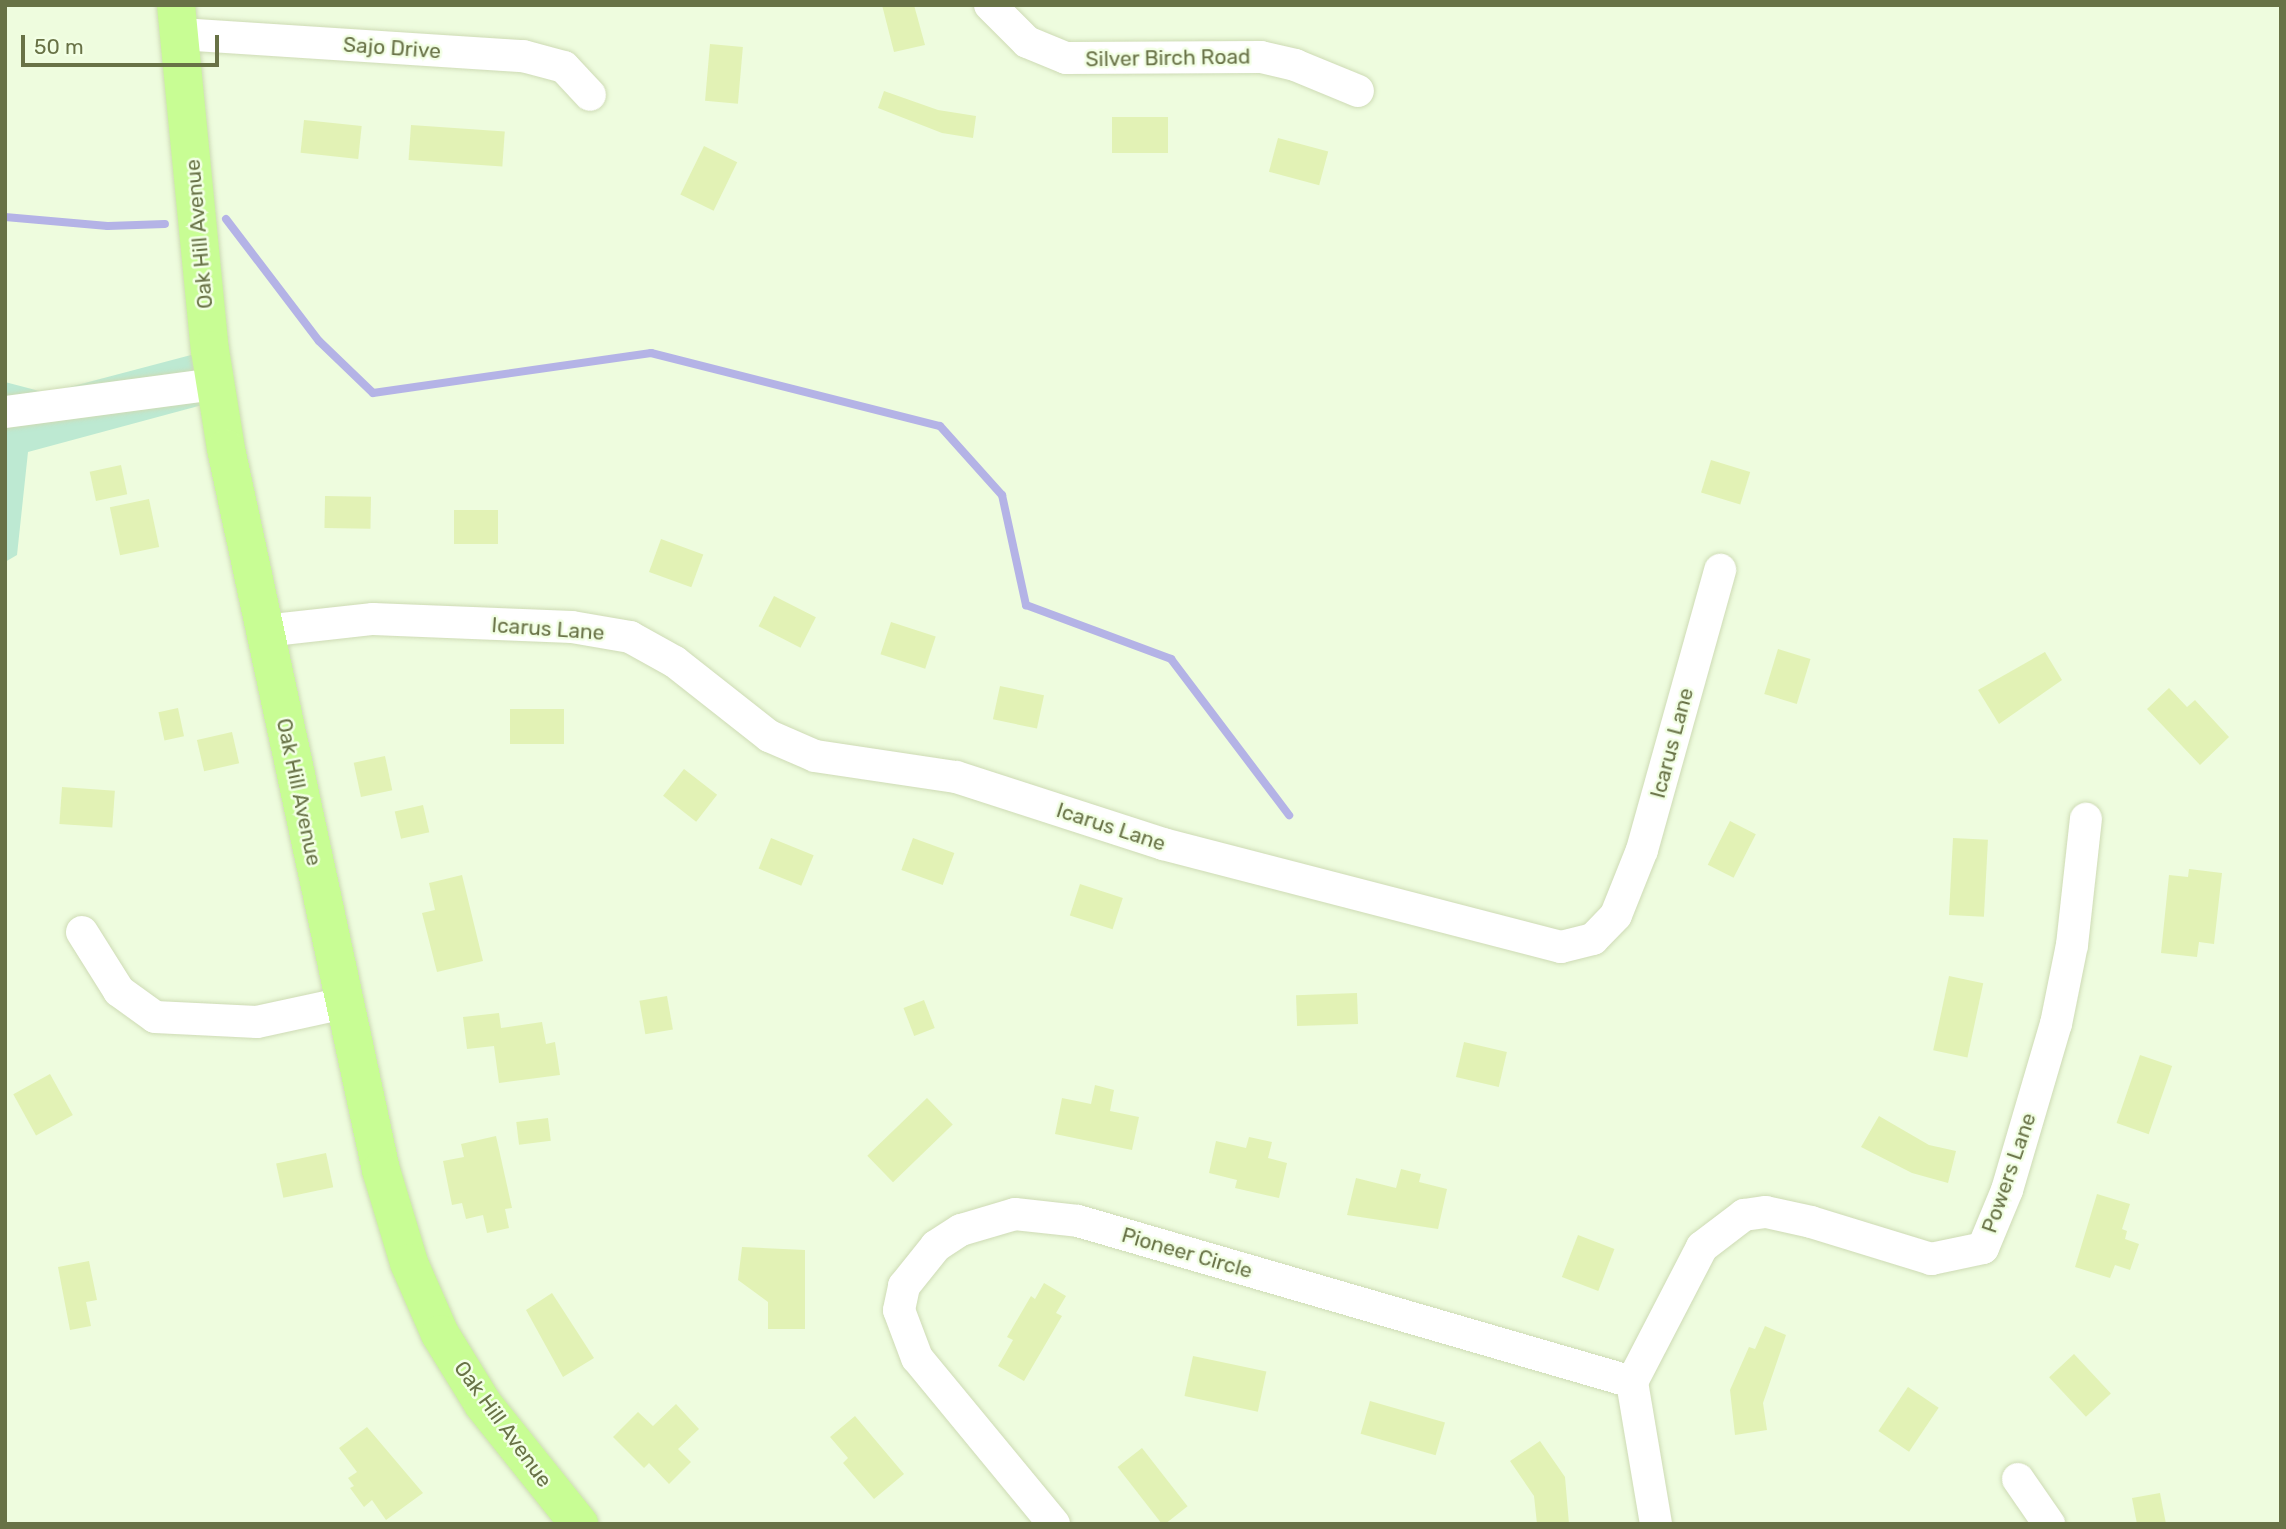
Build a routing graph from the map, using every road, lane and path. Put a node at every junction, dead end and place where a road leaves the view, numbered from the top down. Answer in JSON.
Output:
{"nodes":[{"id":1,"x":990,"y":5,"type":"edge"},
{"id":2,"x":178,"y":19,"type":"edge"},
{"id":3,"x":1358,"y":91,"type":"dead end"},
{"id":4,"x":590,"y":94,"type":"dead end"},
{"id":5,"x":215,"y":383,"type":"junction"},
{"id":6,"x":5,"y":412,"type":"edge"},
{"id":7,"x":1720,"y":570,"type":"dead end"},
{"id":8,"x":264,"y":631,"type":"junction"},
{"id":9,"x":2086,"y":819,"type":"dead end"},
{"id":10,"x":82,"y":932,"type":"dead end"},
{"id":11,"x":345,"y":1003,"type":"junction"},
{"id":12,"x":1632,"y":1382,"type":"junction"},
{"id":13,"x":2018,"y":1479,"type":"dead end"},
{"id":14,"x":579,"y":1524,"type":"edge"},
{"id":15,"x":1054,"y":1524,"type":"edge"},
{"id":16,"x":1656,"y":1524,"type":"edge"},
{"id":17,"x":2049,"y":1524,"type":"edge"}],
"edges":[{"from":1,"to":3,"type":"street","name":"Silver Birch Road"},
{"from":2,"to":4,"type":"street","name":"Sajo Drive"},
{"from":2,"to":5,"type":"main road","name":"Oak Hill Avenue"},
{"from":5,"to":6,"type":"street"},
{"from":5,"to":8,"type":"main road","name":"Oak Hill Avenue"},
{"from":7,"to":8,"type":"street","name":"Icarus Lane"},
{"from":8,"to":11,"type":"main road","name":"Oak Hill Avenue"},
{"from":9,"to":12,"type":"street","name":"Powers Lane"},
{"from":10,"to":11,"type":"street"},
{"from":11,"to":14,"type":"main road","name":"Oak Hill Avenue"},
{"from":12,"to":15,"type":"street","name":"Pioneer Circle"},
{"from":12,"to":16,"type":"street"},
{"from":13,"to":17,"type":"street"}]}
